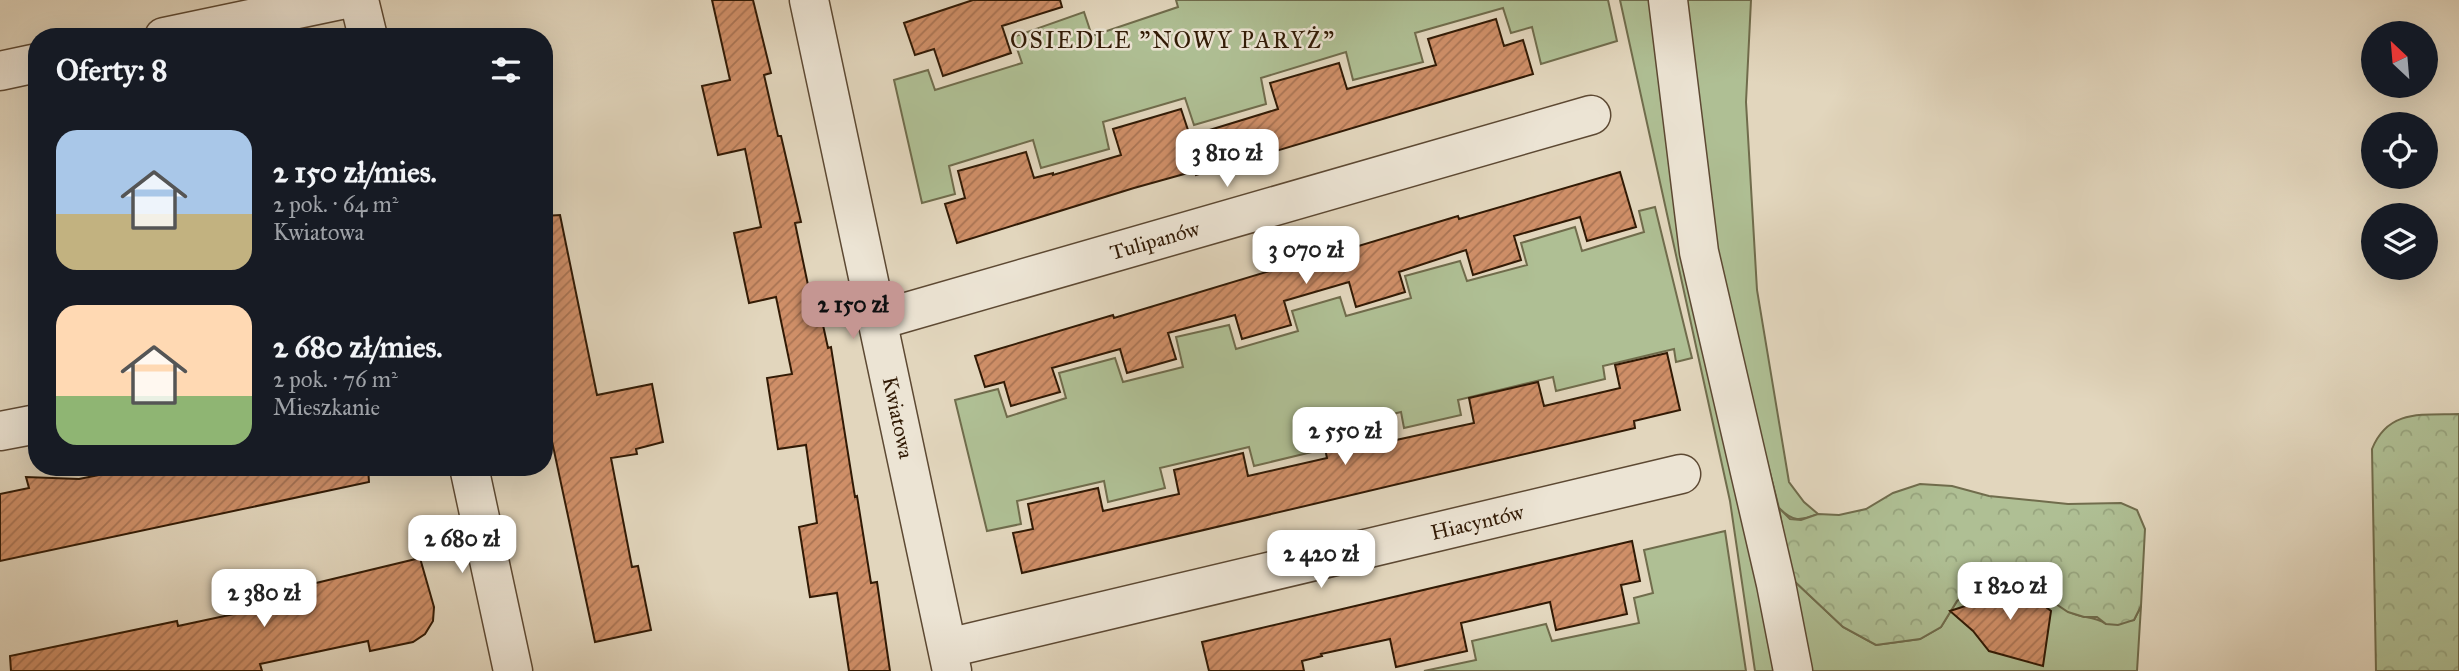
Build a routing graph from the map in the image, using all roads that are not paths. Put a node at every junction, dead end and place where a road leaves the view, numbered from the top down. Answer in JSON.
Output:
{"nodes":[{"id":1,"x":341,"y":0,"type":"edge"},
{"id":2,"x":359,"y":0,"type":"edge"},
{"id":3,"x":809,"y":0,"type":"edge"},
{"id":4,"x":1668,"y":0,"type":"edge"},
{"id":5,"x":207,"y":28,"type":"edge"},
{"id":6,"x":366,"y":28,"type":"edge"},
{"id":7,"x":28,"y":65,"type":"edge"},
{"id":8,"x":0,"y":71,"type":"edge"},
{"id":9,"x":1591,"y":115,"type":"dead end"},
{"id":10,"x":879,"y":320,"type":"junction"},
{"id":11,"x":28,"y":426,"type":"edge"},
{"id":12,"x":0,"y":431,"type":"edge"},
{"id":13,"x":1681,"y":474,"type":"dead end"},
{"id":14,"x":471,"y":476,"type":"edge"},
{"id":15,"x":950,"y":659,"type":"edge"},
{"id":16,"x":513,"y":671,"type":"edge"},
{"id":17,"x":1793,"y":671,"type":"edge"}],
"edges":[{"from":1,"to":5,"type":"street"},
{"from":2,"to":6,"type":"street"},
{"from":3,"to":10,"type":"street","name":"Kwiatowa"},
{"from":4,"to":17,"type":"street"},
{"from":7,"to":8,"type":"street"},
{"from":9,"to":10,"type":"street","name":"Tulipanów"},
{"from":10,"to":15,"type":"street","name":"Kwiatowa"},
{"from":11,"to":12,"type":"street"},
{"from":13,"to":15,"type":"street","name":"Hiacyntów"},
{"from":14,"to":16,"type":"street"}]}
